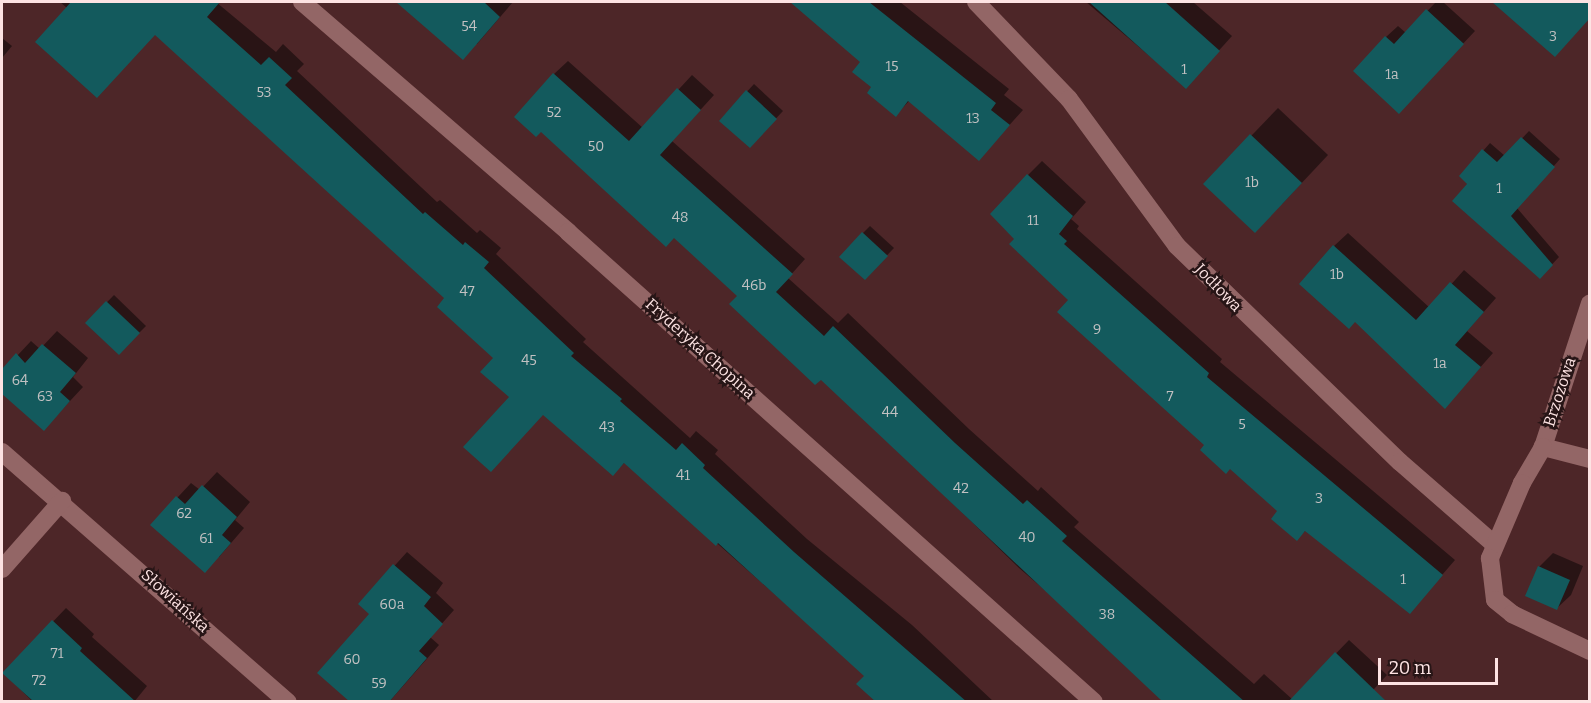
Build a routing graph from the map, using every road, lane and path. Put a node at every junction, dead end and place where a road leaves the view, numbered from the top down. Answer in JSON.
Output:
{"nodes":[{"id":1,"x":302,"y":2,"type":"edge"},
{"id":2,"x":976,"y":2,"type":"edge"},
{"id":3,"x":1590,"y":303,"type":"edge"},
{"id":4,"x":1543,"y":447,"type":"junction"},
{"id":5,"x":2,"y":452,"type":"edge"},
{"id":6,"x":1590,"y":459,"type":"edge"},
{"id":7,"x":62,"y":501,"type":"junction"},
{"id":8,"x":1494,"y":544,"type":"junction"},
{"id":9,"x":2,"y":569,"type":"edge"},
{"id":10,"x":1590,"y":651,"type":"edge"},
{"id":11,"x":288,"y":702,"type":"edge"},
{"id":12,"x":1094,"y":702,"type":"edge"}],
"edges":[{"from":1,"to":12,"type":"street","name":"Fryderyka Chopina"},
{"from":2,"to":8,"type":"street","name":"Jodłowa"},
{"from":3,"to":4,"type":"street","name":"Brzozowa"},
{"from":4,"to":6,"type":"street"},
{"from":4,"to":8,"type":"street","name":"Brzozowa"},
{"from":5,"to":7,"type":"street","name":"Słowiańska"},
{"from":7,"to":9,"type":"street"},
{"from":7,"to":11,"type":"street","name":"Słowiańska"},
{"from":8,"to":10,"type":"street"}]}
